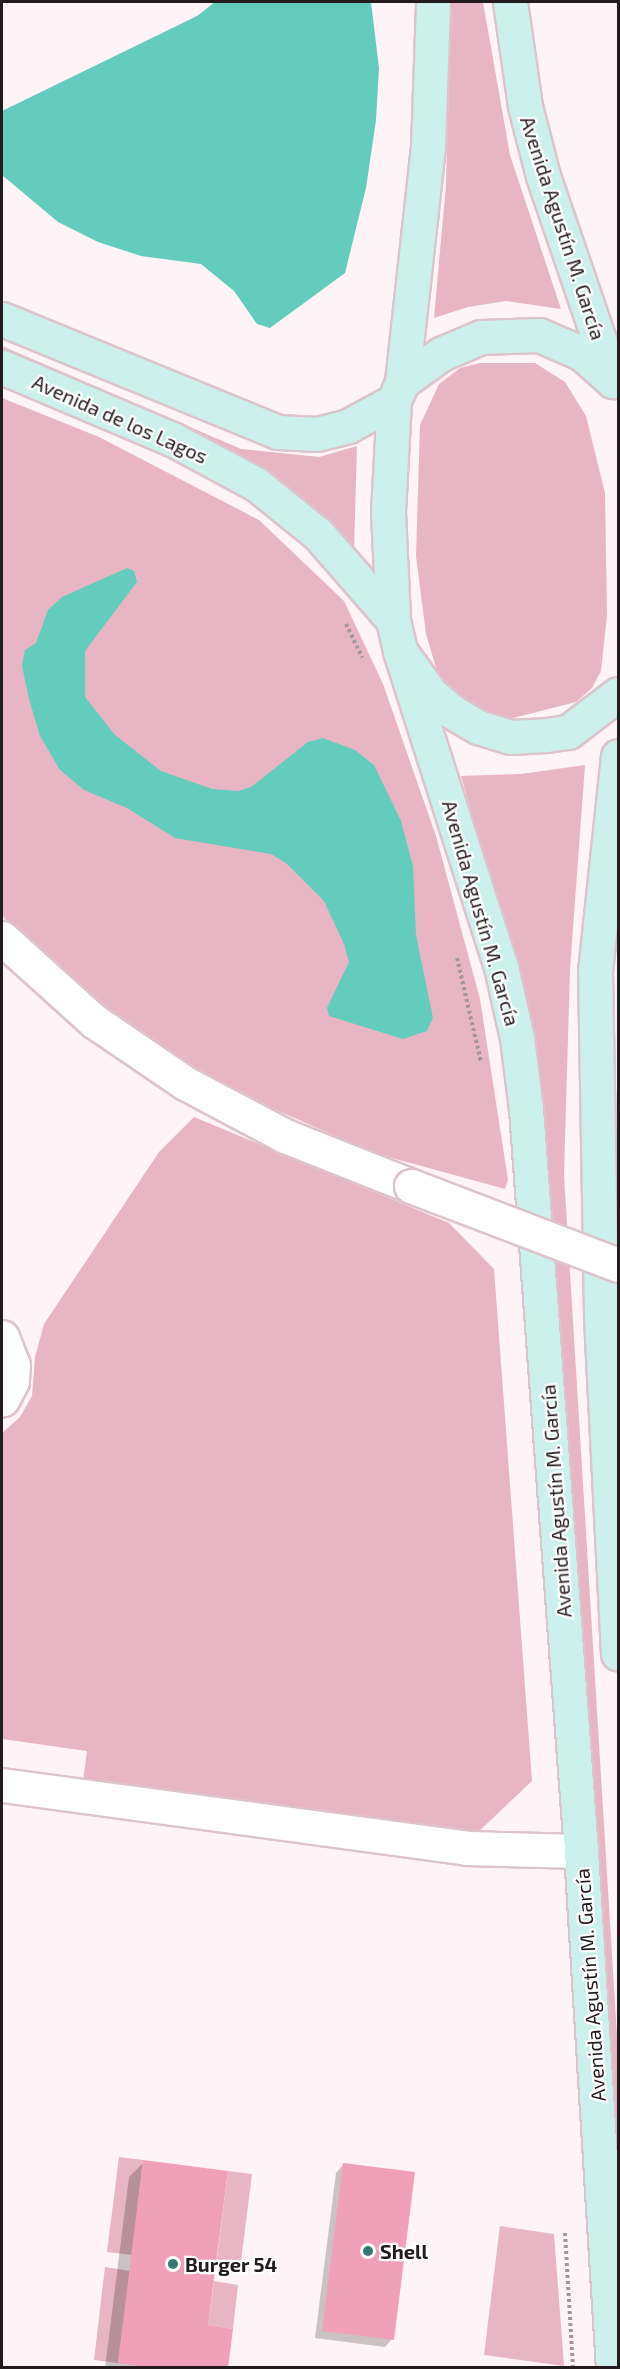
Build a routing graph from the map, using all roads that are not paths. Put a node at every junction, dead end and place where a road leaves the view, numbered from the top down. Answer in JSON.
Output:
{"nodes":[{"id":1,"x":433,"y":2,"type":"edge"},
{"id":2,"x":510,"y":2,"type":"edge"},
{"id":3,"x":2,"y":319,"type":"edge"},
{"id":4,"x":2,"y":367,"type":"edge"},
{"id":5,"x":616,"y":388,"type":"edge"},
{"id":6,"x":398,"y":392,"type":"junction"},
{"id":7,"x":396,"y":636,"type":"junction"},
{"id":8,"x":618,"y":694,"type":"edge"},
{"id":9,"x":618,"y":756,"type":"edge"},
{"id":10,"x":2,"y":938,"type":"edge"},
{"id":11,"x":618,"y":1265,"type":"edge"},
{"id":12,"x":2,"y":1337,"type":"edge"},
{"id":13,"x":2,"y":1400,"type":"edge"},
{"id":14,"x":618,"y":1654,"type":"edge"},
{"id":15,"x":2,"y":1785,"type":"edge"},
{"id":16,"x":581,"y":1851,"type":"junction"},
{"id":17,"x":613,"y":2367,"type":"edge"}],
"edges":[{"from":1,"to":6,"type":"main road"},
{"from":2,"to":5,"type":"main road","name":"Avenida Agustín M. García"},
{"from":3,"to":6,"type":"main road"},
{"from":4,"to":7,"type":"main road","name":"Avenida de los Lagos"},
{"from":5,"to":6,"type":"main road"},
{"from":6,"to":7,"type":"main road"},
{"from":7,"to":8,"type":"main road","name":"Avenida de los Lagos"},
{"from":7,"to":16,"type":"main road","name":"Avenida Agustín M. García"},
{"from":9,"to":14,"type":"main road"},
{"from":10,"to":11,"type":"street","bridge":true},
{"from":12,"to":13,"type":"street"},
{"from":15,"to":16,"type":"street"},
{"from":16,"to":17,"type":"main road","name":"Avenida Agustín M. García"}]}
